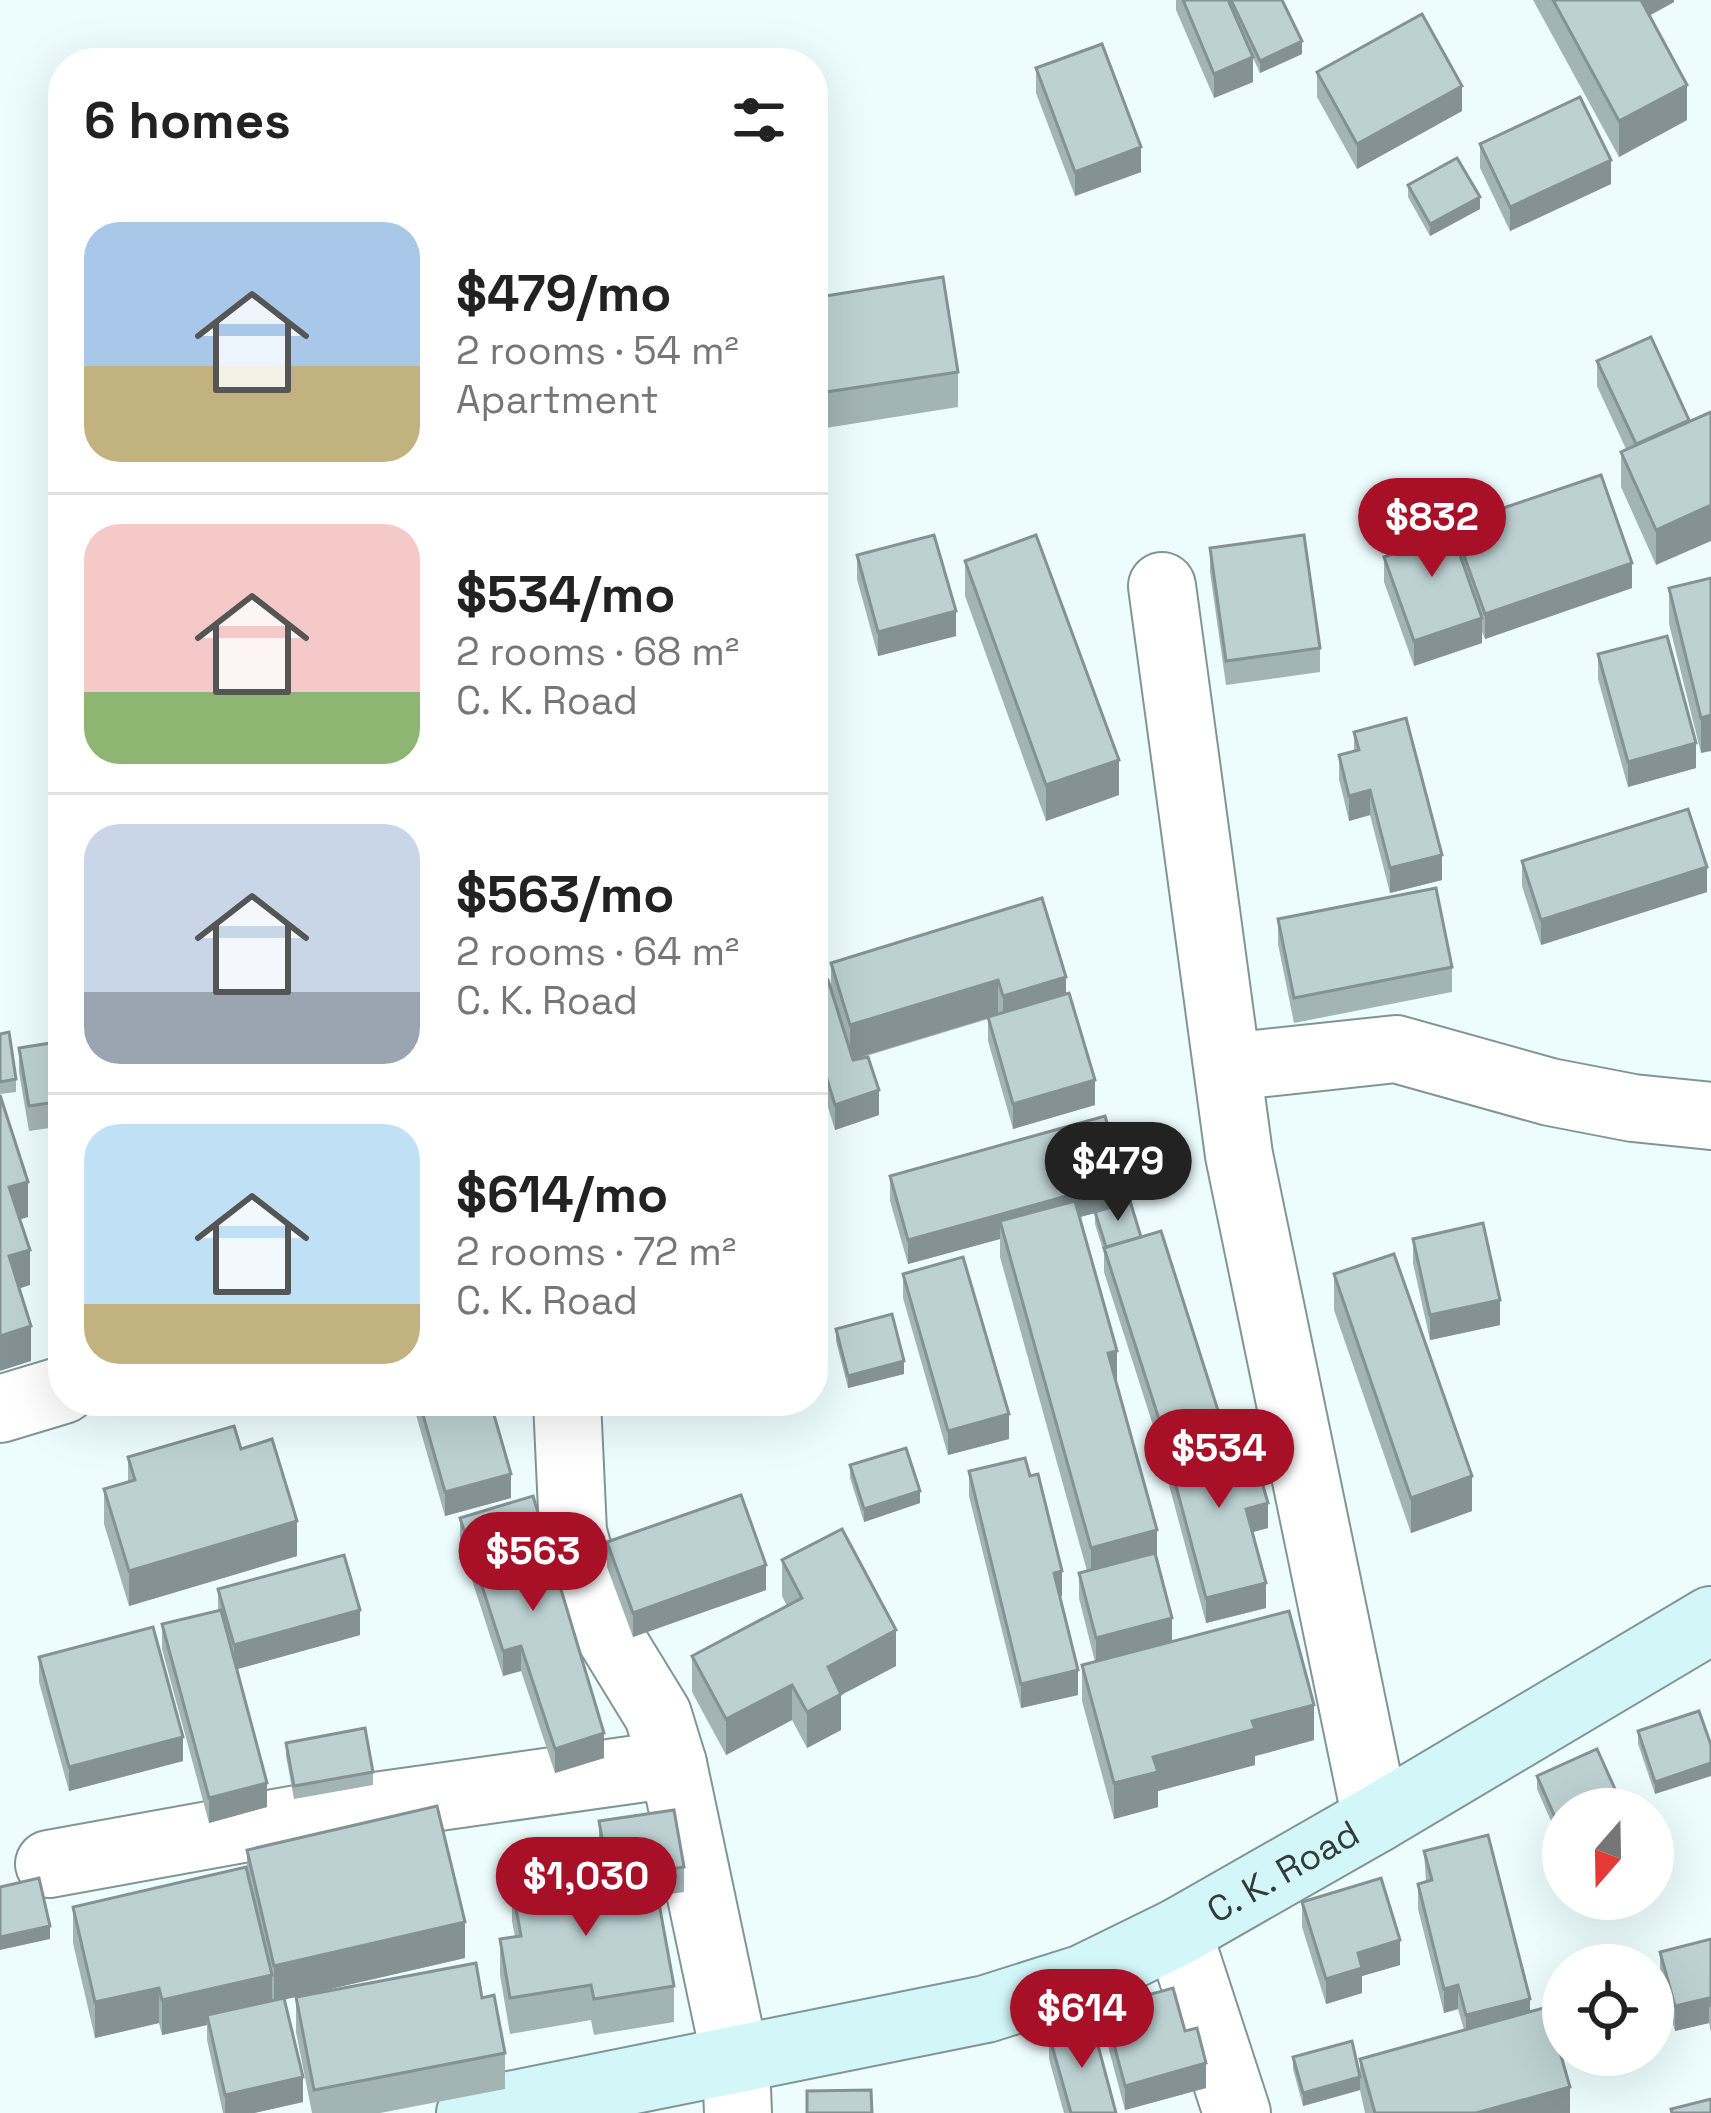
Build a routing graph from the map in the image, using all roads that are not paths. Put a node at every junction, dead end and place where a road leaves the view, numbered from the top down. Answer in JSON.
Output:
{"nodes":[{"id":1,"x":1162,"y":586,"type":"dead end"},
{"id":2,"x":1228,"y":1067,"type":"junction"},
{"id":3,"x":1711,"y":1116,"type":"edge"},
{"id":4,"x":48,"y":1395,"type":"edge"},
{"id":5,"x":0,"y":1409,"type":"edge"},
{"id":6,"x":568,"y":1416,"type":"edge"},
{"id":7,"x":1711,"y":1620,"type":"edge"},
{"id":8,"x":673,"y":1765,"type":"junction"},
{"id":9,"x":1376,"y":1819,"type":"junction"},
{"id":10,"x":50,"y":1864,"type":"dead end"},
{"id":11,"x":1178,"y":1932,"type":"junction"},
{"id":12,"x":737,"y":2087,"type":"edge"},
{"id":13,"x":470,"y":2113,"type":"edge"},
{"id":14,"x":1237,"y":2113,"type":"edge"}],
"edges":[{"from":1,"to":2,"type":"street"},
{"from":2,"to":3,"type":"street"},
{"from":2,"to":9,"type":"street"},
{"from":4,"to":5,"type":"street"},
{"from":6,"to":8,"type":"street"},
{"from":7,"to":9,"type":"street","name":"C. K. Road"},
{"from":8,"to":10,"type":"street"},
{"from":8,"to":12,"type":"street"},
{"from":9,"to":11,"type":"street","name":"C. K. Road"},
{"from":11,"to":12,"type":"street","name":"C. K. Road"},
{"from":11,"to":14,"type":"street"},
{"from":12,"to":13,"type":"street","name":"C. K. Road"}]}
